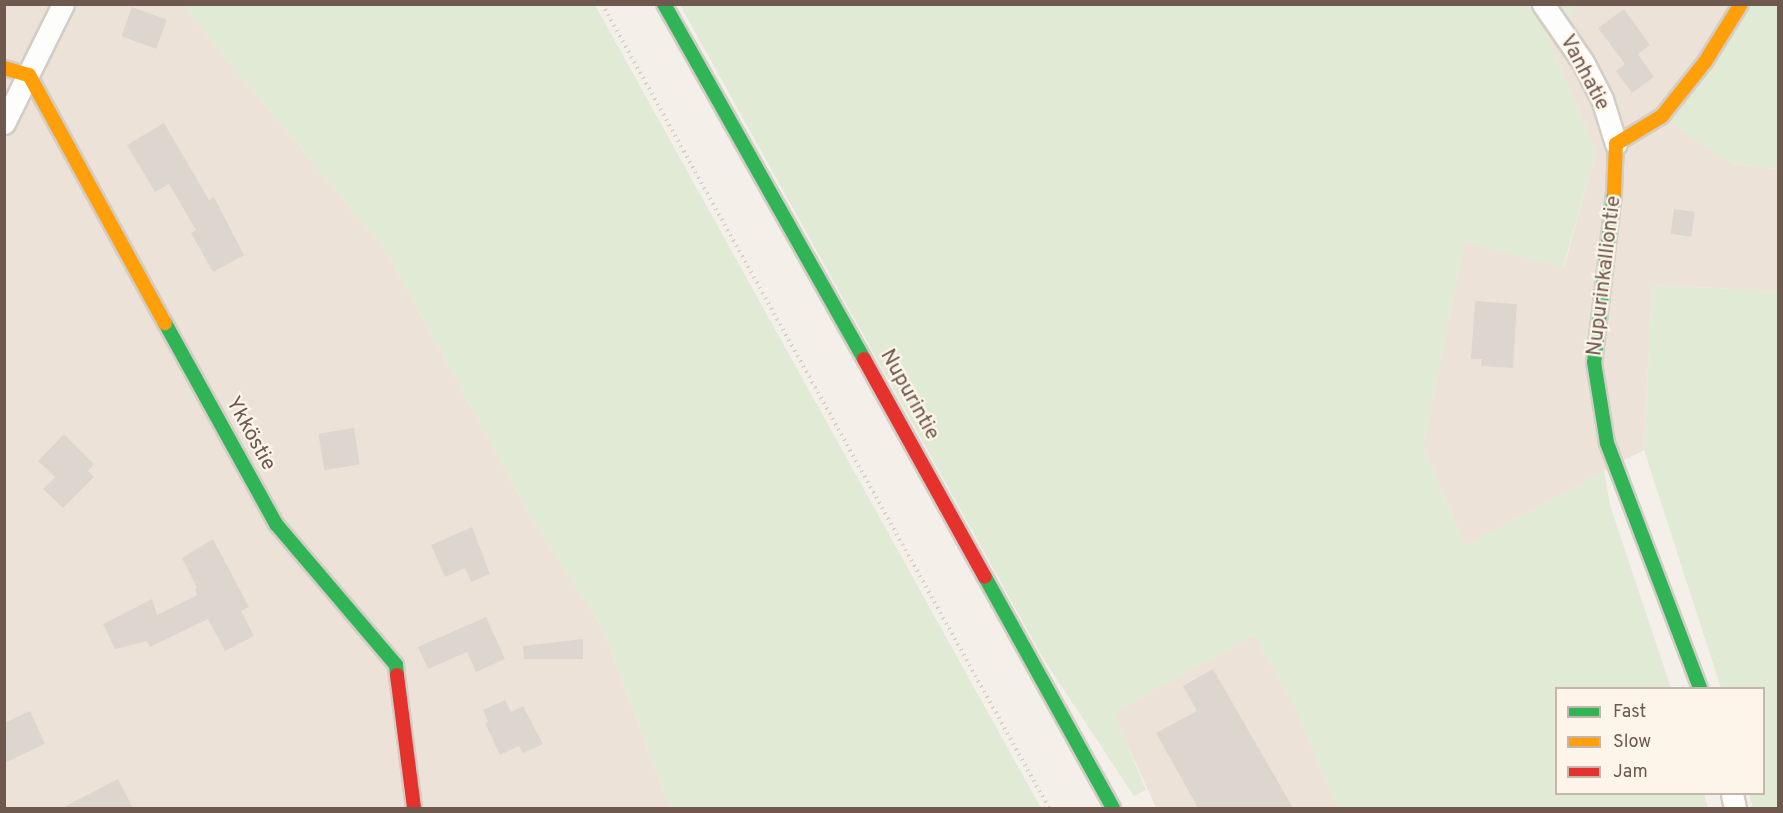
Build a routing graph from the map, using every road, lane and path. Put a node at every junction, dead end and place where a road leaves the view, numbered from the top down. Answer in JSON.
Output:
{"nodes":[{"id":1,"x":63,"y":4,"type":"edge"},
{"id":2,"x":602,"y":4,"type":"edge"},
{"id":3,"x":664,"y":4,"type":"edge"},
{"id":4,"x":1543,"y":4,"type":"edge"},
{"id":5,"x":1741,"y":4,"type":"edge"},
{"id":6,"x":4,"y":68,"type":"edge"},
{"id":7,"x":29,"y":75,"type":"junction"},
{"id":8,"x":4,"y":123,"type":"edge"},
{"id":9,"x":1616,"y":144,"type":"junction"},
{"id":10,"x":1700,"y":687,"type":"edge"},
{"id":11,"x":414,"y":808,"type":"edge"},
{"id":12,"x":1049,"y":808,"type":"edge"},
{"id":13,"x":1113,"y":808,"type":"edge"}],
"edges":[{"from":1,"to":7,"type":"street"},
{"from":2,"to":12,"type":"path"},
{"from":3,"to":13,"type":"street","name":"Nupurintie"},
{"from":4,"to":9,"type":"street","name":"Vanhatie"},
{"from":5,"to":9,"type":"street"},
{"from":6,"to":7,"type":"street"},
{"from":7,"to":8,"type":"street"},
{"from":7,"to":11,"type":"street","name":"Ykköstie"},
{"from":9,"to":10,"type":"street","name":"Nupurinkalliontie"}]}
